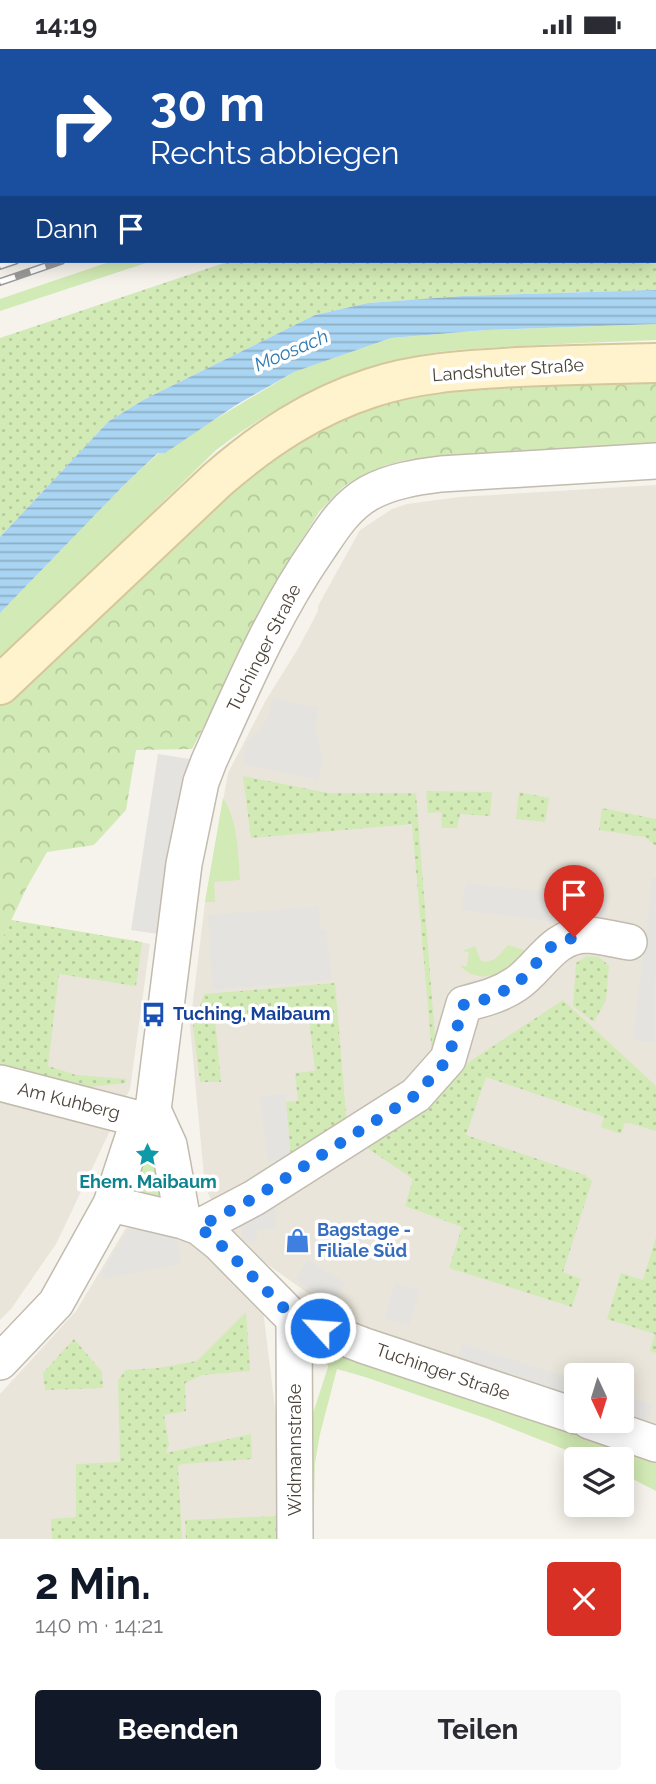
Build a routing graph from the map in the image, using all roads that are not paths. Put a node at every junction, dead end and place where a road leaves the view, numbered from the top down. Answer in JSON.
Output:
{"nodes":[{"id":1,"x":656,"y":363,"type":"edge"},
{"id":2,"x":656,"y":461,"type":"edge"},
{"id":3,"x":0,"y":685,"type":"edge"},
{"id":4,"x":629,"y":942,"type":"dead end"},
{"id":5,"x":0,"y":1083,"type":"edge"},
{"id":6,"x":146,"y":1114,"type":"junction"},
{"id":7,"x":111,"y":1204,"type":"junction"},
{"id":8,"x":191,"y":1224,"type":"junction"},
{"id":9,"x":294,"y":1318,"type":"junction"},
{"id":10,"x":0,"y":1362,"type":"edge"},
{"id":11,"x":564,"y":1412,"type":"edge"},
{"id":12,"x":624,"y":1433,"type":"edge"},
{"id":13,"x":656,"y":1444,"type":"edge"},
{"id":14,"x":295,"y":1539,"type":"edge"}],
"edges":[{"from":1,"to":3,"type":"main road","name":"Landshuter Straße"},
{"from":2,"to":6,"type":"street","name":"Tuchinger Straße"},
{"from":4,"to":8,"type":"street"},
{"from":5,"to":6,"type":"street","name":"Am Kuhberg"},
{"from":6,"to":7,"type":"street","name":"Tuchinger Straße"},
{"from":6,"to":8,"type":"street"},
{"from":7,"to":8,"type":"street","name":"Tuchinger Straße"},
{"from":7,"to":10,"type":"street","name":"Tuchinger Straße"},
{"from":8,"to":9,"type":"street","name":"Tuchinger Straße"},
{"from":9,"to":11,"type":"street","name":"Tuchinger Straße"},
{"from":9,"to":14,"type":"street","name":"Widmannstraße"},
{"from":12,"to":13,"type":"street"}]}
